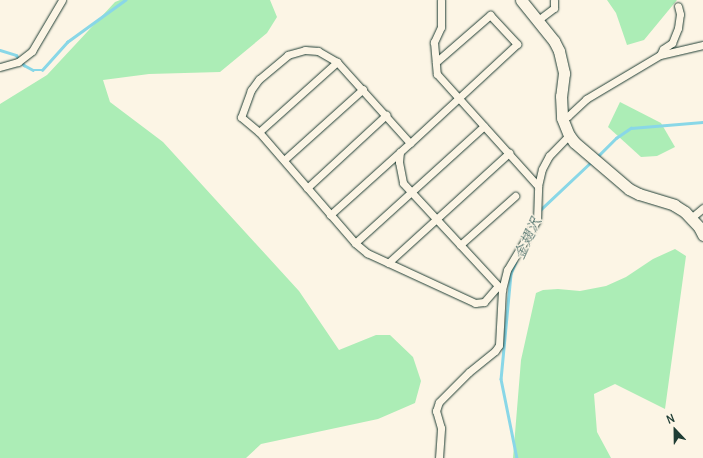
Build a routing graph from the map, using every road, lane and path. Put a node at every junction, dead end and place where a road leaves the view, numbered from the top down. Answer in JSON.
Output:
{"nodes":[{"id":1,"x":62,"y":0,"type":"edge"},
{"id":2,"x":441,"y":0,"type":"edge"},
{"id":3,"x":522,"y":0,"type":"edge"},
{"id":4,"x":554,"y":0,"type":"edge"},
{"id":5,"x":678,"y":6,"type":"dead end"},
{"id":6,"x":538,"y":20,"type":"junction"},
{"id":7,"x":703,"y":44,"type":"edge"},
{"id":8,"x":660,"y":55,"type":"junction"},
{"id":9,"x":337,"y":62,"type":"junction"},
{"id":10,"x":436,"y":62,"type":"junction"},
{"id":11,"x":0,"y":67,"type":"edge"},
{"id":12,"x":363,"y":89,"type":"junction"},
{"id":13,"x":458,"y":97,"type":"junction"},
{"id":14,"x":386,"y":115,"type":"junction"},
{"id":15,"x":562,"y":118,"type":"junction"},
{"id":16,"x":484,"y":126,"type":"junction"},
{"id":17,"x":259,"y":132,"type":"junction"},
{"id":18,"x":569,"y":135,"type":"junction"},
{"id":19,"x":410,"y":143,"type":"junction"},
{"id":20,"x":400,"y":152,"type":"junction"},
{"id":21,"x":509,"y":153,"type":"junction"},
{"id":22,"x":284,"y":160,"type":"junction"},
{"id":23,"x":538,"y":186,"type":"junction"},
{"id":24,"x":307,"y":188,"type":"junction"},
{"id":25,"x":411,"y":192,"type":"junction"},
{"id":26,"x":516,"y":196,"type":"dead end"},
{"id":27,"x":703,"y":208,"type":"edge"},
{"id":28,"x":330,"y":215,"type":"junction"},
{"id":29,"x":691,"y":218,"type":"junction"},
{"id":30,"x":436,"y":219,"type":"junction"},
{"id":31,"x":703,"y":235,"type":"edge"},
{"id":32,"x":355,"y":243,"type":"junction"},
{"id":33,"x":460,"y":246,"type":"junction"},
{"id":34,"x":388,"y":263,"type":"junction"},
{"id":35,"x":500,"y":288,"type":"junction"},
{"id":36,"x":439,"y":458,"type":"edge"}],
"edges":[{"from":1,"to":11,"type":"street"},
{"from":2,"to":10,"type":"street"},
{"from":3,"to":6,"type":"main road"},
{"from":4,"to":6,"type":"street"},
{"from":5,"to":8,"type":"street"},
{"from":6,"to":15,"type":"main road"},
{"from":7,"to":8,"type":"street"},
{"from":8,"to":15,"type":"street"},
{"from":9,"to":12,"type":"street"},
{"from":9,"to":17,"type":"street"},
{"from":9,"to":17,"type":"street"},
{"from":10,"to":13,"type":"street"},
{"from":10,"to":13,"type":"street"},
{"from":12,"to":14,"type":"street"},
{"from":12,"to":22,"type":"street"},
{"from":13,"to":16,"type":"street"},
{"from":13,"to":19,"type":"street"},
{"from":14,"to":19,"type":"street"},
{"from":14,"to":24,"type":"street"},
{"from":15,"to":18,"type":"main road"},
{"from":16,"to":21,"type":"street"},
{"from":16,"to":25,"type":"street"},
{"from":17,"to":22,"type":"street"},
{"from":18,"to":23,"type":"street"},
{"from":18,"to":29,"type":"main road"},
{"from":19,"to":20,"type":"street"},
{"from":20,"to":25,"type":"street"},
{"from":20,"to":28,"type":"street"},
{"from":21,"to":23,"type":"street"},
{"from":21,"to":30,"type":"street"},
{"from":22,"to":24,"type":"street"},
{"from":23,"to":35,"type":"street"},
{"from":24,"to":28,"type":"street"},
{"from":25,"to":30,"type":"street"},
{"from":25,"to":32,"type":"street"},
{"from":26,"to":33,"type":"street"},
{"from":27,"to":29,"type":"street"},
{"from":28,"to":32,"type":"street"},
{"from":29,"to":31,"type":"main road"},
{"from":30,"to":33,"type":"street"},
{"from":30,"to":34,"type":"street"},
{"from":32,"to":34,"type":"street"},
{"from":33,"to":35,"type":"street"},
{"from":34,"to":35,"type":"street"},
{"from":35,"to":36,"type":"street"}]}
